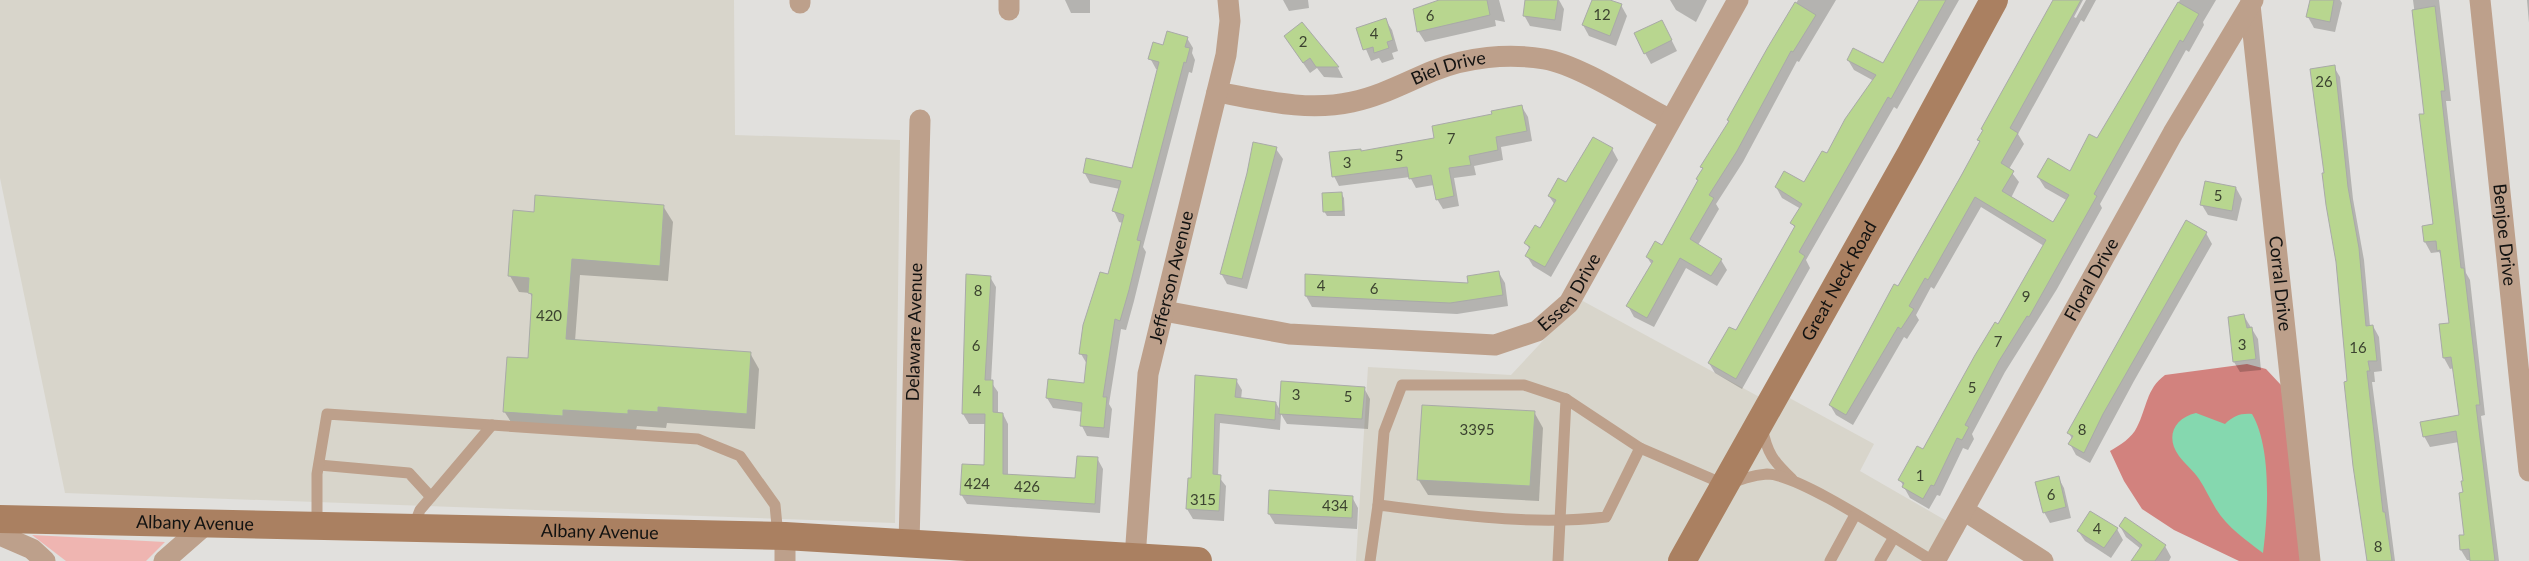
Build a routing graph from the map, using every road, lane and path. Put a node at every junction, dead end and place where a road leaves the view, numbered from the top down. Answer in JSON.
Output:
{"nodes":[{"id":1,"x":1228,"y":0,"type":"edge"},
{"id":2,"x":1738,"y":0,"type":"edge"},
{"id":3,"x":1994,"y":0,"type":"edge"},
{"id":4,"x":2480,"y":0,"type":"edge"},
{"id":5,"x":2251,"y":2,"type":"edge"},
{"id":6,"x":1217,"y":92,"type":"junction"},
{"id":7,"x":920,"y":120,"type":"dead end"},
{"id":8,"x":1670,"y":120,"type":"junction"},
{"id":9,"x":1164,"y":311,"type":"junction"},
{"id":10,"x":1566,"y":399,"type":"junction"},
{"id":11,"x":1761,"y":422,"type":"junction"},
{"id":12,"x":492,"y":425,"type":"junction"},
{"id":13,"x":1640,"y":448,"type":"junction"},
{"id":14,"x":319,"y":465,"type":"junction"},
{"id":15,"x":2529,"y":471,"type":"edge"},
{"id":16,"x":1795,"y":482,"type":"junction"},
{"id":17,"x":1726,"y":485,"type":"junction"},
{"id":18,"x":432,"y":497,"type":"junction"},
{"id":19,"x":1378,"y":505,"type":"junction"},
{"id":20,"x":1965,"y":511,"type":"junction"},
{"id":21,"x":1855,"y":515,"type":"junction"},
{"id":22,"x":0,"y":519,"type":"edge"},
{"id":23,"x":1560,"y":520,"type":"junction"},
{"id":24,"x":205,"y":525,"type":"junction"},
{"id":25,"x":317,"y":527,"type":"junction"},
{"id":26,"x":412,"y":529,"type":"junction"},
{"id":27,"x":0,"y":535,"type":"edge"},
{"id":28,"x":1894,"y":537,"type":"junction"},
{"id":29,"x":909,"y":543,"type":"junction"},
{"id":30,"x":783,"y":544,"type":"edge"},
{"id":31,"x":1135,"y":558,"type":"junction"},
{"id":32,"x":45,"y":561,"type":"edge"},
{"id":33,"x":164,"y":561,"type":"edge"},
{"id":34,"x":1198,"y":561,"type":"edge"},
{"id":35,"x":1370,"y":561,"type":"edge"},
{"id":36,"x":1558,"y":561,"type":"edge"},
{"id":37,"x":1682,"y":561,"type":"edge"},
{"id":38,"x":1830,"y":561,"type":"edge"},
{"id":39,"x":1880,"y":561,"type":"edge"},
{"id":40,"x":1934,"y":561,"type":"edge"},
{"id":41,"x":2043,"y":561,"type":"edge"},
{"id":42,"x":2310,"y":561,"type":"edge"}],
"edges":[{"from":1,"to":6,"type":"street","name":"Jefferson Avenue"},
{"from":2,"to":8,"type":"street","name":"Essen Drive"},
{"from":3,"to":11,"type":"street","name":"Great Neck Road"},
{"from":4,"to":15,"type":"street","name":"Benjoe Drive"},
{"from":5,"to":20,"type":"street","name":"Floral Drive"},
{"from":5,"to":42,"type":"street","name":"Corral Drive"},
{"from":6,"to":8,"type":"street","name":"Biel Drive"},
{"from":6,"to":9,"type":"street","name":"Jefferson Avenue"},
{"from":7,"to":29,"type":"street","name":"Delaware Avenue"},
{"from":8,"to":9,"type":"street","name":"Essen Drive"},
{"from":9,"to":31,"type":"street","name":"Jefferson Avenue"},
{"from":10,"to":13,"type":"lane"},
{"from":10,"to":19,"type":"lane"},
{"from":10,"to":23,"type":"lane"},
{"from":11,"to":16,"type":"lane"},
{"from":11,"to":17,"type":"street","name":"Great Neck Road"},
{"from":12,"to":14,"type":"lane"},
{"from":12,"to":18,"type":"lane"},
{"from":12,"to":30,"type":"lane"},
{"from":13,"to":17,"type":"lane"},
{"from":13,"to":23,"type":"lane"},
{"from":14,"to":18,"type":"lane"},
{"from":14,"to":25,"type":"lane"},
{"from":16,"to":17,"type":"lane"},
{"from":16,"to":21,"type":"lane"},
{"from":17,"to":37,"type":"street","name":"Great Neck Road"},
{"from":18,"to":26,"type":"lane"},
{"from":19,"to":23,"type":"lane"},
{"from":19,"to":35,"type":"lane"},
{"from":20,"to":40,"type":"street","name":"Floral Drive"},
{"from":20,"to":41,"type":"street"},
{"from":21,"to":28,"type":"lane"},
{"from":21,"to":38,"type":"lane"},
{"from":22,"to":24,"type":"street","name":"Albany Avenue"},
{"from":23,"to":36,"type":"lane"},
{"from":24,"to":25,"type":"street","name":"Albany Avenue"},
{"from":24,"to":33,"type":"street"},
{"from":25,"to":26,"type":"street","name":"Albany Avenue"},
{"from":26,"to":30,"type":"street","name":"Albany Avenue"},
{"from":27,"to":32,"type":"street"},
{"from":28,"to":39,"type":"lane"},
{"from":28,"to":40,"type":"lane"},
{"from":29,"to":30,"type":"street","name":"Albany Avenue"},
{"from":29,"to":31,"type":"street","name":"Albany Avenue"},
{"from":31,"to":34,"type":"street","name":"Albany Avenue"}]}
